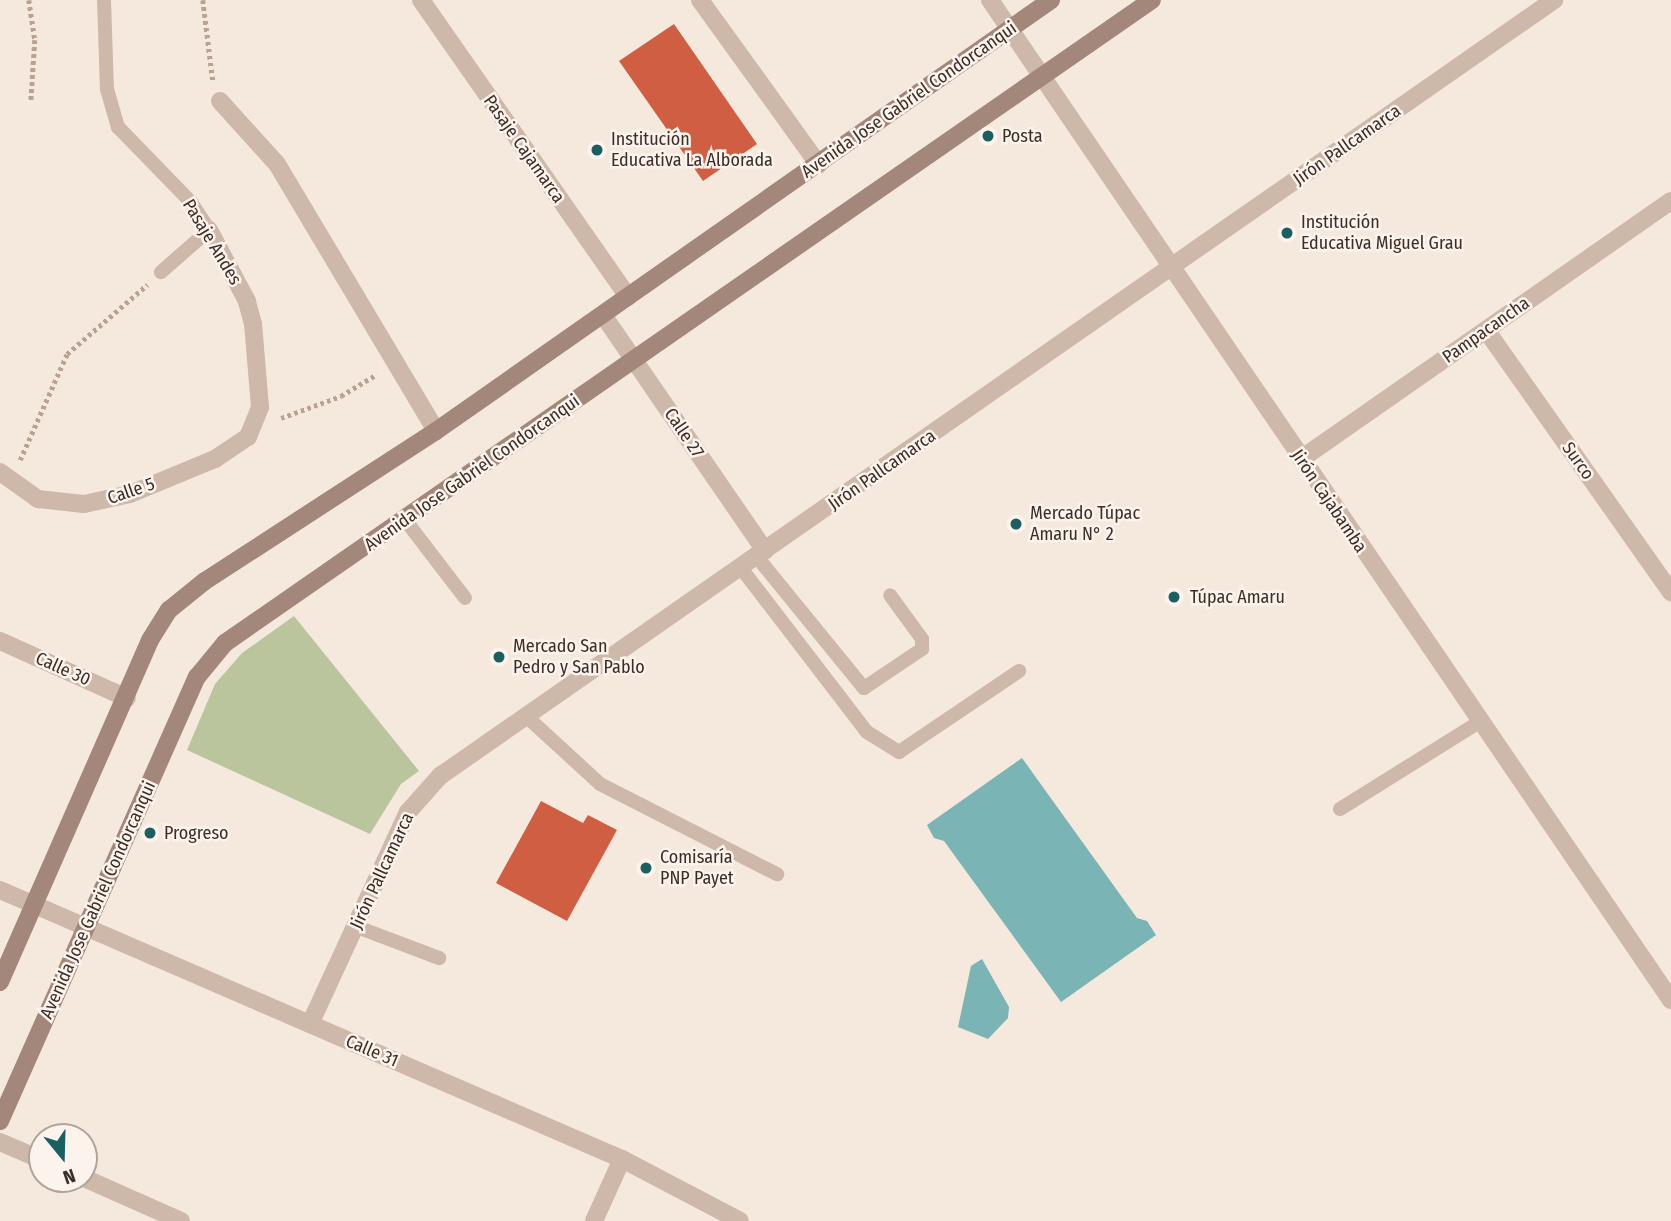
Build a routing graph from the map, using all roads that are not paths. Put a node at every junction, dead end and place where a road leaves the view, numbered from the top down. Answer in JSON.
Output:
{"nodes":[{"id":1,"x":104,"y":0,"type":"edge"},
{"id":2,"x":421,"y":0,"type":"edge"},
{"id":3,"x":700,"y":0,"type":"edge"},
{"id":4,"x":990,"y":0,"type":"edge"},
{"id":5,"x":1051,"y":0,"type":"edge"},
{"id":6,"x":1152,"y":0,"type":"edge"},
{"id":7,"x":1554,"y":0,"type":"edge"},
{"id":8,"x":1010,"y":29,"type":"junction"},
{"id":9,"x":1041,"y":77,"type":"junction"},
{"id":10,"x":220,"y":102,"type":"road end"},
{"id":11,"x":819,"y":165,"type":"junction"},
{"id":12,"x":1671,"y":201,"type":"edge"},
{"id":13,"x":209,"y":230,"type":"junction"},
{"id":14,"x":1171,"y":269,"type":"junction"},
{"id":15,"x":161,"y":272,"type":"road end"},
{"id":16,"x":628,"y":297,"type":"junction"},
{"id":17,"x":603,"y":315,"type":"junction"},
{"id":18,"x":1486,"y":330,"type":"junction"},
{"id":19,"x":634,"y":359,"type":"junction"},
{"id":20,"x":255,"y":426,"type":"joint"},
{"id":21,"x":436,"y":430,"type":"junction"},
{"id":22,"x":1301,"y":459,"type":"junction"},
{"id":23,"x":6,"y":478,"type":"edge"},
{"id":24,"x":406,"y":521,"type":"junction"},
{"id":25,"x":761,"y":554,"type":"junction"},
{"id":26,"x":741,"y":568,"type":"junction"},
{"id":27,"x":1671,"y":592,"type":"edge"},
{"id":28,"x":890,"y":595,"type":"dead end"},
{"id":29,"x":465,"y":598,"type":"dead end"},
{"id":30,"x":0,"y":641,"type":"edge"},
{"id":31,"x":1019,"y":671,"type":"dead end"},
{"id":32,"x":127,"y":698,"type":"junction"},
{"id":33,"x":527,"y":717,"type":"junction"},
{"id":34,"x":1479,"y":722,"type":"junction"},
{"id":35,"x":1340,"y":809,"type":"dead end"},
{"id":36,"x":777,"y":874,"type":"dead end"},
{"id":37,"x":0,"y":890,"type":"edge"},
{"id":38,"x":34,"y":905,"type":"junction"},
{"id":39,"x":357,"y":927,"type":"junction"},
{"id":40,"x":86,"y":930,"type":"junction"},
{"id":41,"x":439,"y":958,"type":"dead end"},
{"id":42,"x":0,"y":982,"type":"edge"},
{"id":43,"x":1671,"y":1000,"type":"edge"},
{"id":44,"x":310,"y":1024,"type":"junction"},
{"id":45,"x":0,"y":1121,"type":"edge"},
{"id":46,"x":0,"y":1142,"type":"edge"},
{"id":47,"x":28,"y":1154,"type":"edge"},
{"id":48,"x":622,"y":1159,"type":"junction"},
{"id":49,"x":98,"y":1184,"type":"edge"},
{"id":50,"x":181,"y":1221,"type":"edge"},
{"id":51,"x":594,"y":1221,"type":"edge"},
{"id":52,"x":740,"y":1221,"type":"edge"}],
"edges":[{"from":1,"to":13,"type":"lane","name":"Pasaje Andes"},
{"from":2,"to":16,"type":"street","name":"Pasaje Cajamarca"},
{"from":3,"to":11,"type":"street"},
{"from":4,"to":8,"type":"street","name":"Jirón Cajabamba"},
{"from":5,"to":8,"type":"main road","name":"Avenida Jose Gabriel Condorcanqui"},
{"from":6,"to":9,"type":"main road","name":"Avenida Jose Gabriel Condorcanqui"},
{"from":7,"to":14,"type":"street","name":"Jirón Pallcamarca"},
{"from":8,"to":9,"type":"street","name":"Jirón Cajabamba"},
{"from":8,"to":11,"type":"main road","name":"Avenida Jose Gabriel Condorcanqui"},
{"from":9,"to":14,"type":"street","name":"Jirón Cajabamba"},
{"from":9,"to":19,"type":"main road","name":"Avenida Jose Gabriel Condorcanqui"},
{"from":10,"to":21,"type":"street"},
{"from":11,"to":16,"type":"main road","name":"Avenida Jose Gabriel Condorcanqui"},
{"from":12,"to":18,"type":"street","name":"Pampacancha"},
{"from":13,"to":15,"type":"lane"},
{"from":13,"to":20,"type":"street","name":"Pasaje Andes"},
{"from":14,"to":22,"type":"street","name":"Jirón Cajabamba"},
{"from":14,"to":25,"type":"street","name":"Jirón Pallcamarca"},
{"from":16,"to":17,"type":"main road","name":"Avenida Jose Gabriel Condorcanqui"},
{"from":17,"to":19,"type":"street","name":"Calle 27"},
{"from":17,"to":21,"type":"main road","name":"Avenida Jose Gabriel Condorcanqui"},
{"from":18,"to":22,"type":"street","name":"Pampacancha"},
{"from":18,"to":27,"type":"street","name":"Surco"},
{"from":19,"to":24,"type":"main road","name":"Avenida Jose Gabriel Condorcanqui"},
{"from":19,"to":25,"type":"street","name":"Calle 27"},
{"from":20,"to":23,"type":"street","name":"Calle 5"},
{"from":21,"to":32,"type":"main road","name":"Avenida Jose Gabriel Condorcanqui"},
{"from":22,"to":34,"type":"street","name":"Jirón Cajabamba"},
{"from":24,"to":29,"type":"lane"},
{"from":24,"to":40,"type":"main road","name":"Avenida Jose Gabriel Condorcanqui"},
{"from":25,"to":26,"type":"street","name":"Jirón Pallcamarca"},
{"from":25,"to":28,"type":"lane"},
{"from":26,"to":31,"type":"lane"},
{"from":26,"to":33,"type":"street","name":"Jirón Pallcamarca"},
{"from":30,"to":32,"type":"street","name":"Calle 30"},
{"from":32,"to":38,"type":"main road","name":"Avenida Jose Gabriel Condorcanqui"},
{"from":33,"to":36,"type":"lane"},
{"from":33,"to":39,"type":"street","name":"Jirón Pallcamarca"},
{"from":34,"to":35,"type":"lane"},
{"from":34,"to":43,"type":"street","name":"Jirón Cajabamba"},
{"from":37,"to":38,"type":"street","name":"Calle 31"},
{"from":38,"to":40,"type":"street","name":"Calle 31"},
{"from":38,"to":42,"type":"main road","name":"Avenida Jose Gabriel Condorcanqui"},
{"from":39,"to":41,"type":"lane"},
{"from":39,"to":44,"type":"street","name":"Jirón Pallcamarca"},
{"from":40,"to":44,"type":"street","name":"Calle 31"},
{"from":40,"to":45,"type":"main road","name":"Avenida Jose Gabriel Condorcanqui"},
{"from":44,"to":48,"type":"street","name":"Calle 31"},
{"from":46,"to":47,"type":"street"},
{"from":48,"to":51,"type":"street"},
{"from":48,"to":52,"type":"street","name":"Calle 31"},
{"from":49,"to":50,"type":"street"}]}
